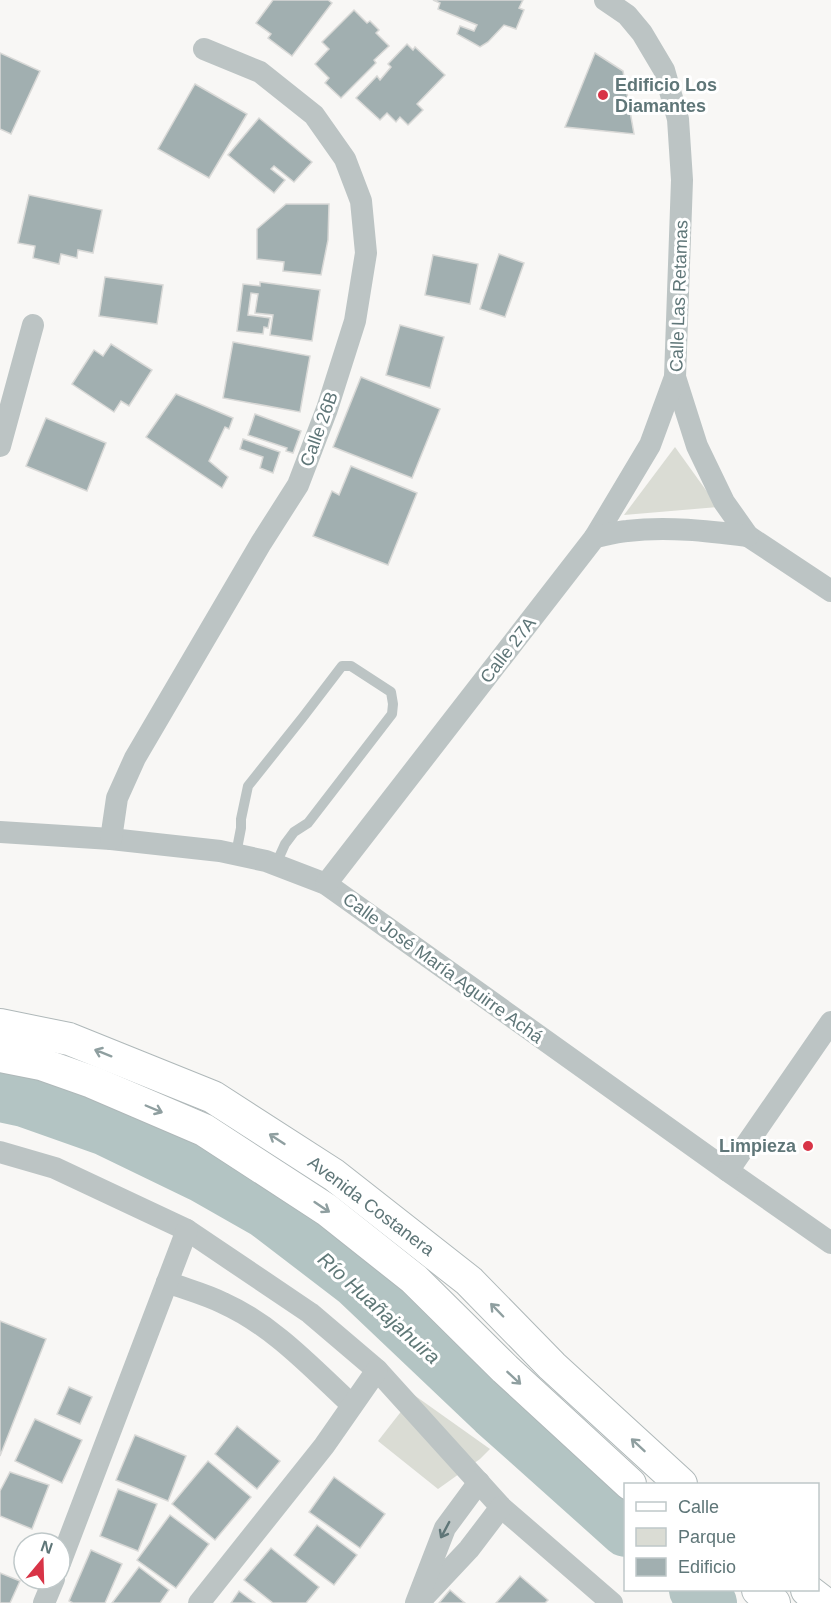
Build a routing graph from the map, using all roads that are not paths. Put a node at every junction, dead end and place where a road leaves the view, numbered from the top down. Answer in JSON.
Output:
{"nodes":[{"id":1,"x":605,"y":0,"type":"edge"},
{"id":2,"x":204,"y":50,"type":"dead end"},
{"id":3,"x":33,"y":325,"type":"dead end"},
{"id":4,"x":675,"y":377,"type":"junction"},
{"id":5,"x":0,"y":446,"type":"edge"},
{"id":6,"x":748,"y":536,"type":"junction"},
{"id":7,"x":595,"y":537,"type":"junction"},
{"id":8,"x":831,"y":591,"type":"edge"},
{"id":9,"x":0,"y":832,"type":"edge"},
{"id":10,"x":111,"y":839,"type":"junction"},
{"id":11,"x":236,"y":854,"type":"junction"},
{"id":12,"x":276,"y":864,"type":"junction"},
{"id":13,"x":326,"y":884,"type":"junction"},
{"id":14,"x":831,"y":1022,"type":"edge"},
{"id":15,"x":0,"y":1024,"type":"edge"},
{"id":16,"x":0,"y":1056,"type":"edge"},
{"id":17,"x":0,"y":1152,"type":"edge"},
{"id":18,"x":728,"y":1171,"type":"junction"},
{"id":19,"x":187,"y":1230,"type":"junction"},
{"id":20,"x":831,"y":1243,"type":"edge"},
{"id":21,"x":167,"y":1282,"type":"junction"},
{"id":22,"x":377,"y":1370,"type":"junction"},
{"id":23,"x":352,"y":1405,"type":"junction"},
{"id":24,"x":479,"y":1482,"type":"junction"},
{"id":25,"x":628,"y":1483,"type":"edge"},
{"id":26,"x":679,"y":1483,"type":"edge"},
{"id":27,"x":501,"y":1507,"type":"junction"},
{"id":28,"x":72,"y":1531,"type":"edge"},
{"id":29,"x":759,"y":1591,"type":"edge"},
{"id":30,"x":808,"y":1591,"type":"edge"},
{"id":31,"x":199,"y":1603,"type":"edge"},
{"id":32,"x":417,"y":1603,"type":"edge"},
{"id":33,"x":612,"y":1603,"type":"edge"},
{"id":34,"x":774,"y":1603,"type":"edge"},
{"id":35,"x":824,"y":1603,"type":"edge"}],
"edges":[{"from":1,"to":4,"type":"street","name":"Calle Las Retamas"},
{"from":2,"to":10,"type":"street","name":"Calle 26B"},
{"from":3,"to":5,"type":"street"},
{"from":4,"to":6,"type":"street","name":"Calle Las Retamas"},
{"from":4,"to":7,"type":"street","name":"Calle 27A"},
{"from":6,"to":7,"type":"street"},
{"from":6,"to":8,"type":"street","name":"Calle Las Retamas"},
{"from":7,"to":13,"type":"street","name":"Calle 27A"},
{"from":9,"to":10,"type":"street","name":"Calle José María Aguirre Achá"},
{"from":10,"to":11,"type":"street","name":"Calle José María Aguirre Achá"},
{"from":11,"to":12,"type":"street","name":"Calle José María Aguirre Achá"},
{"from":11,"to":12,"type":"lane"},
{"from":12,"to":13,"type":"street","name":"Calle José María Aguirre Achá"},
{"from":13,"to":18,"type":"street","name":"Calle José María Aguirre Achá"},
{"from":14,"to":18,"type":"street"},
{"from":26,"to":15,"type":"main road","name":"Avenida Costanera","one_way":true},
{"from":16,"to":25,"type":"main road","name":"Avenida Costanera","one_way":true},
{"from":17,"to":19,"type":"street"},
{"from":18,"to":20,"type":"street","name":"Calle José María Aguirre Achá"},
{"from":19,"to":21,"type":"street"},
{"from":19,"to":22,"type":"street"},
{"from":21,"to":23,"type":"street"},
{"from":21,"to":28,"type":"street"},
{"from":22,"to":23,"type":"street"},
{"from":22,"to":24,"type":"street"},
{"from":23,"to":31,"type":"street"},
{"from":24,"to":27,"type":"street"},
{"from":24,"to":32,"type":"street","one_way":true},
{"from":27,"to":32,"type":"street"},
{"from":27,"to":33,"type":"street"},
{"from":29,"to":34,"type":"main road"},
{"from":30,"to":35,"type":"main road"}]}
